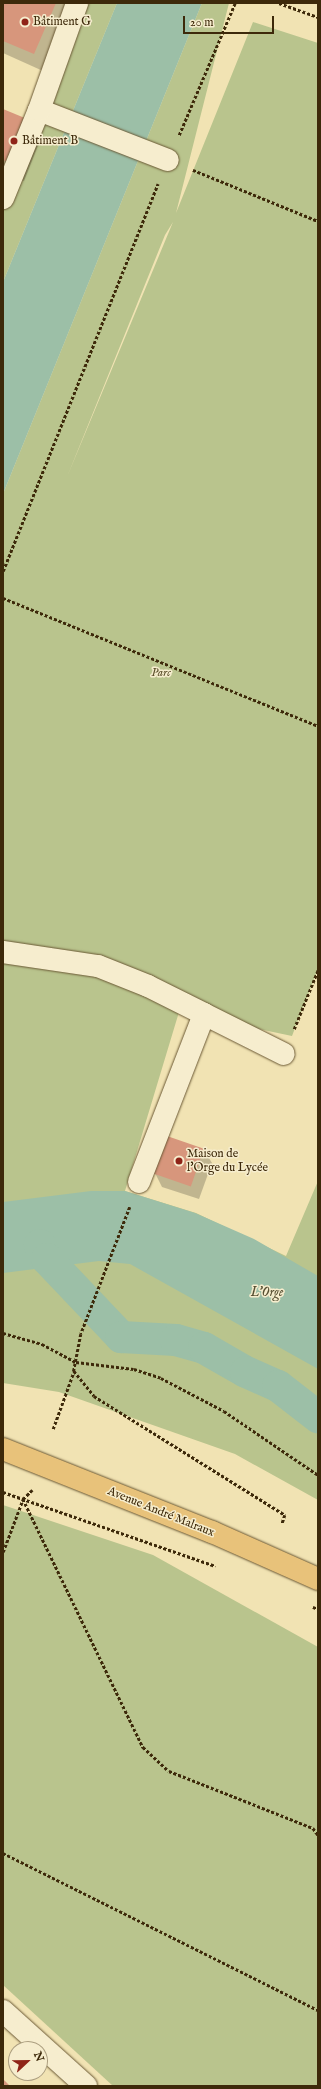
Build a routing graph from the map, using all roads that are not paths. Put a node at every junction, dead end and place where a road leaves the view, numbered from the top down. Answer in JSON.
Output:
{"nodes":[{"id":1,"x":77,"y":3,"type":"edge"},
{"id":2,"x":39,"y":110,"type":"junction"},
{"id":3,"x":168,"y":160,"type":"road end"},
{"id":4,"x":3,"y":198,"type":"edge"},
{"id":5,"x":3,"y":952,"type":"edge"},
{"id":6,"x":204,"y":1014,"type":"junction"},
{"id":7,"x":284,"y":1054,"type":"road end"},
{"id":8,"x":139,"y":1182,"type":"road end"},
{"id":9,"x":3,"y":1449,"type":"edge"},
{"id":10,"x":318,"y":1579,"type":"edge"},
{"id":11,"x":3,"y":2011,"type":"edge"},
{"id":12,"x":86,"y":2086,"type":"edge"}],
"edges":[{"from":1,"to":2,"type":"street"},
{"from":2,"to":3,"type":"street"},
{"from":2,"to":4,"type":"street"},
{"from":5,"to":6,"type":"street"},
{"from":6,"to":7,"type":"street"},
{"from":6,"to":8,"type":"street"},
{"from":9,"to":10,"type":"main road","name":"Avenue André Malraux"},
{"from":11,"to":12,"type":"street"}]}
